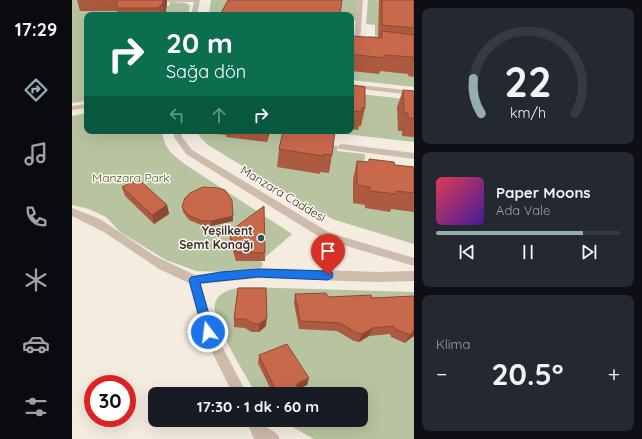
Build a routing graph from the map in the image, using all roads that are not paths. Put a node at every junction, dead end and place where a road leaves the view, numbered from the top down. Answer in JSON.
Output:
{"nodes":[{"id":1,"x":148,"y":0,"type":"edge"},
{"id":2,"x":197,"y":0,"type":"edge"},
{"id":3,"x":360,"y":0,"type":"edge"},
{"id":4,"x":195,"y":12,"type":"edge"},
{"id":5,"x":354,"y":42,"type":"edge"},
{"id":6,"x":364,"y":43,"type":"edge"},
{"id":7,"x":354,"y":86,"type":"edge"},
{"id":8,"x":414,"y":93,"type":"edge"},
{"id":9,"x":84,"y":106,"type":"edge"},
{"id":10,"x":72,"y":108,"type":"edge"},
{"id":11,"x":178,"y":134,"type":"edge"},
{"id":12,"x":342,"y":147,"type":"dead end"},
{"id":13,"x":414,"y":156,"type":"edge"},
{"id":14,"x":72,"y":212,"type":"edge"},
{"id":15,"x":414,"y":262,"type":"edge"},
{"id":16,"x":414,"y":276,"type":"edge"},
{"id":17,"x":194,"y":280,"type":"junction"},
{"id":18,"x":236,"y":387,"type":"edge"},
{"id":19,"x":257,"y":430,"type":"edge"},
{"id":20,"x":273,"y":439,"type":"edge"}],
"edges":[{"from":1,"to":2,"type":"street"},
{"from":2,"to":4,"type":"street"},
{"from":3,"to":5,"type":"street"},
{"from":5,"to":6,"type":"street"},
{"from":7,"to":8,"type":"street"},
{"from":9,"to":10,"type":"street"},
{"from":11,"to":15,"type":"street","name":"Manzara Caddesi"},
{"from":12,"to":13,"type":"street"},
{"from":14,"to":17,"type":"street"},
{"from":16,"to":17,"type":"street"},
{"from":17,"to":18,"type":"street"},
{"from":19,"to":20,"type":"street"}]}
